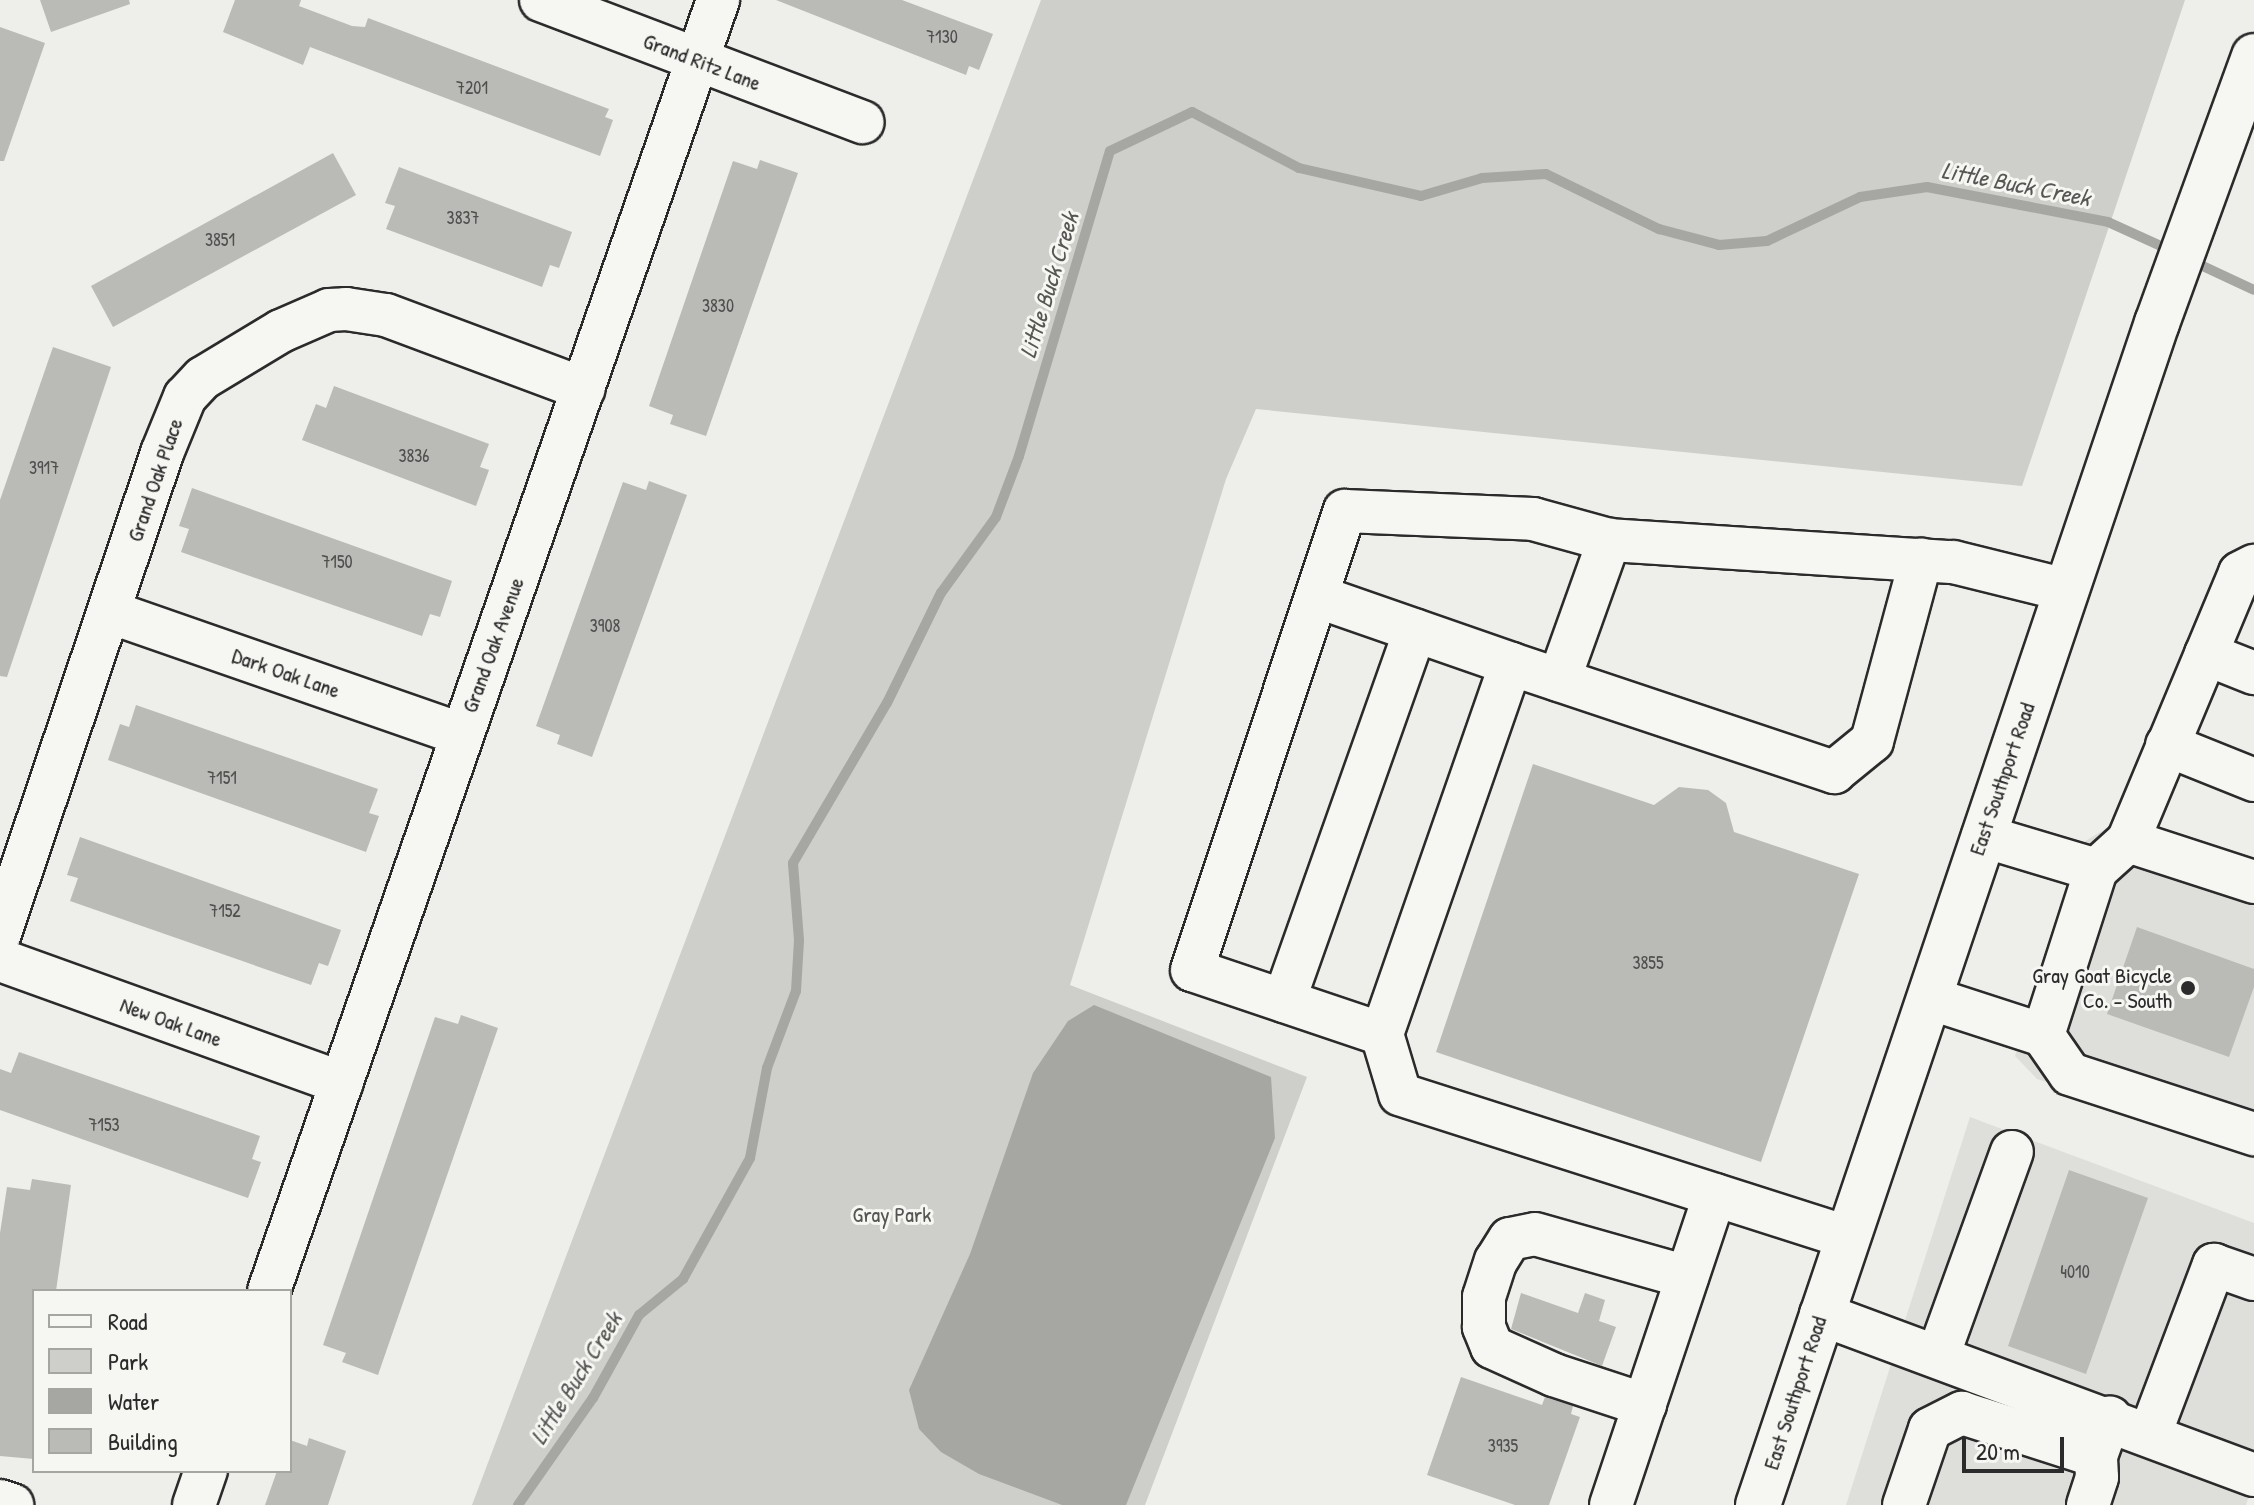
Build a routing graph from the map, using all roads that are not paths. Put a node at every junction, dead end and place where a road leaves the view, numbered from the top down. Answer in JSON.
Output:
{"nodes":[{"id":1,"x":541,"y":0,"type":"edge"},
{"id":2,"x":718,"y":0,"type":"edge"},
{"id":3,"x":2254,"y":56,"type":"edge"},
{"id":4,"x":698,"y":61,"type":"junction"},
{"id":5,"x":863,"y":122,"type":"dead end"},
{"id":6,"x":584,"y":389,"type":"junction"},
{"id":7,"x":1609,"y":540,"type":"junction"},
{"id":8,"x":1921,"y":560,"type":"junction"},
{"id":9,"x":2254,"y":566,"type":"edge"},
{"id":10,"x":2066,"y":590,"type":"junction"},
{"id":11,"x":1319,"y":597,"type":"junction"},
{"id":12,"x":110,"y":612,"type":"junction"},
{"id":13,"x":1415,"y":631,"type":"junction"},
{"id":14,"x":2206,"y":654,"type":"junction"},
{"id":15,"x":1511,"y":664,"type":"junction"},
{"id":16,"x":2254,"y":673,"type":"edge"},
{"id":17,"x":1559,"y":680,"type":"junction"},
{"id":18,"x":461,"y":734,"type":"junction"},
{"id":19,"x":2167,"y":745,"type":"junction"},
{"id":20,"x":2254,"y":780,"type":"edge"},
{"id":21,"x":1983,"y":836,"type":"junction"},
{"id":22,"x":2128,"y":841,"type":"junction"},
{"id":23,"x":2096,"y":870,"type":"junction"},
{"id":24,"x":2254,"y":882,"type":"edge"},
{"id":25,"x":0,"y":933,"type":"edge"},
{"id":26,"x":0,"y":960,"type":"edge"},
{"id":27,"x":1929,"y":998,"type":"junction"},
{"id":28,"x":1284,"y":1001,"type":"junction"},
{"id":29,"x":1382,"y":1034,"type":"junction"},
{"id":30,"x":2043,"y":1035,"type":"junction"},
{"id":31,"x":341,"y":1083,"type":"junction"},
{"id":32,"x":2251,"y":1125,"type":"edge"},
{"id":33,"x":2012,"y":1152,"type":"dead end"},
{"id":34,"x":1715,"y":1195,"type":"junction"},
{"id":35,"x":1847,"y":1237,"type":"junction"},
{"id":36,"x":1687,"y":1277,"type":"junction"},
{"id":37,"x":2254,"y":1279,"type":"edge"},
{"id":38,"x":270,"y":1289,"type":"edge"},
{"id":39,"x":1821,"y":1314,"type":"junction"},
{"id":40,"x":1938,"y":1356,"type":"junction"},
{"id":41,"x":1645,"y":1405,"type":"junction"},
{"id":42,"x":2110,"y":1417,"type":"junction"},
{"id":43,"x":2150,"y":1434,"type":"junction"},
{"id":44,"x":2096,"y":1456,"type":"junction"},
{"id":45,"x":205,"y":1473,"type":"edge"},
{"id":46,"x":2247,"y":1476,"type":"edge"},
{"id":47,"x":0,"y":1501,"type":"edge"},
{"id":48,"x":12,"y":1505,"type":"edge"},
{"id":49,"x":194,"y":1505,"type":"edge"},
{"id":50,"x":1611,"y":1505,"type":"edge"},
{"id":51,"x":1758,"y":1505,"type":"edge"},
{"id":52,"x":1904,"y":1505,"type":"edge"},
{"id":53,"x":2088,"y":1505,"type":"edge"}],
"edges":[{"from":1,"to":4,"type":"street","name":"Grand Ritz Lane"},
{"from":2,"to":4,"type":"street","name":"Grand Oak Avenue"},
{"from":3,"to":10,"type":"main road","name":"East Southport Road"},
{"from":4,"to":5,"type":"street","name":"Grand Ritz Lane"},
{"from":4,"to":6,"type":"street","name":"Grand Oak Avenue"},
{"from":6,"to":12,"type":"street","name":"Grand Oak Place"},
{"from":6,"to":18,"type":"street","name":"Grand Oak Avenue"},
{"from":7,"to":8,"type":"street"},
{"from":7,"to":11,"type":"street"},
{"from":7,"to":17,"type":"street"},
{"from":8,"to":10,"type":"street"},
{"from":8,"to":17,"type":"street"},
{"from":9,"to":14,"type":"street"},
{"from":10,"to":21,"type":"main road","name":"East Southport Road"},
{"from":11,"to":13,"type":"street"},
{"from":11,"to":28,"type":"street"},
{"from":12,"to":18,"type":"street","name":"Dark Oak Lane"},
{"from":12,"to":25,"type":"street","name":"Grand Oak Place"},
{"from":13,"to":15,"type":"street"},
{"from":13,"to":28,"type":"street"},
{"from":14,"to":16,"type":"street"},
{"from":14,"to":19,"type":"street"},
{"from":15,"to":17,"type":"street"},
{"from":15,"to":29,"type":"street"},
{"from":18,"to":31,"type":"street","name":"Grand Oak Avenue"},
{"from":19,"to":20,"type":"street"},
{"from":19,"to":22,"type":"street"},
{"from":21,"to":23,"type":"street"},
{"from":21,"to":27,"type":"main road","name":"East Southport Road"},
{"from":22,"to":23,"type":"street"},
{"from":22,"to":24,"type":"street"},
{"from":23,"to":30,"type":"street"},
{"from":26,"to":31,"type":"street","name":"New Oak Lane"},
{"from":27,"to":30,"type":"street"},
{"from":27,"to":35,"type":"main road","name":"East Southport Road"},
{"from":28,"to":29,"type":"street"},
{"from":29,"to":34,"type":"street"},
{"from":30,"to":32,"type":"street"},
{"from":31,"to":38,"type":"street","name":"Grand Oak Avenue"},
{"from":33,"to":40,"type":"street"},
{"from":34,"to":35,"type":"street"},
{"from":34,"to":36,"type":"street"},
{"from":35,"to":39,"type":"main road","name":"East Southport Road"},
{"from":36,"to":41,"type":"street"},
{"from":36,"to":41,"type":"street"},
{"from":37,"to":43,"type":"street"},
{"from":39,"to":40,"type":"street"},
{"from":39,"to":51,"type":"main road","name":"East Southport Road"},
{"from":40,"to":42,"type":"street"},
{"from":41,"to":50,"type":"street"},
{"from":42,"to":43,"type":"street"},
{"from":42,"to":44,"type":"street"},
{"from":43,"to":46,"type":"street"},
{"from":44,"to":52,"type":"street"},
{"from":44,"to":53,"type":"street"},
{"from":45,"to":49,"type":"street"},
{"from":47,"to":48,"type":"street"}]}
